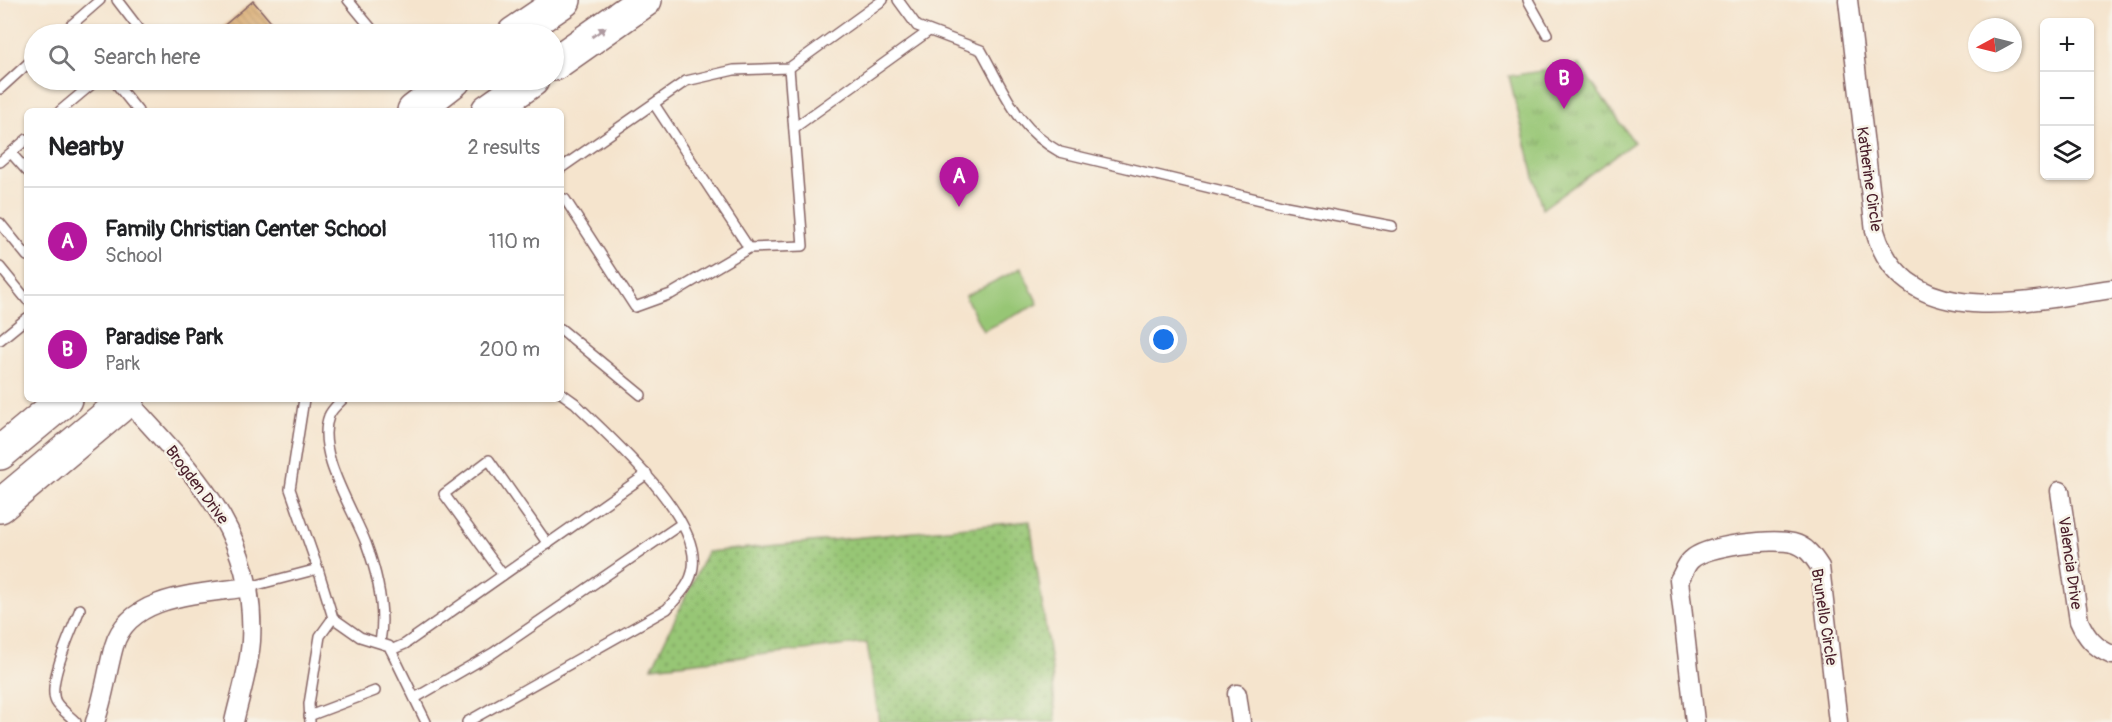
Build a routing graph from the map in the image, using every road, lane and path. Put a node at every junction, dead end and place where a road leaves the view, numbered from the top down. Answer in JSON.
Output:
{"nodes":[{"id":1,"x":100,"y":0,"type":"edge"},
{"id":2,"x":117,"y":0,"type":"edge"},
{"id":3,"x":348,"y":0,"type":"edge"},
{"id":4,"x":564,"y":0,"type":"edge"},
{"id":5,"x":645,"y":0,"type":"edge"},
{"id":6,"x":883,"y":0,"type":"edge"},
{"id":7,"x":898,"y":0,"type":"edge"},
{"id":8,"x":1528,"y":0,"type":"edge"},
{"id":9,"x":1848,"y":0,"type":"edge"},
{"id":10,"x":79,"y":24,"type":"edge"},
{"id":11,"x":135,"y":24,"type":"edge"},
{"id":12,"x":368,"y":24,"type":"edge"},
{"id":13,"x":529,"y":24,"type":"edge"},
{"id":14,"x":929,"y":31,"type":"junction"},
{"id":15,"x":1547,"y":33,"type":"dead end"},
{"id":16,"x":564,"y":57,"type":"edge"},
{"id":17,"x":24,"y":67,"type":"edge"},
{"id":18,"x":789,"y":68,"type":"junction"},
{"id":19,"x":0,"y":89,"type":"edge"},
{"id":20,"x":85,"y":90,"type":"edge"},
{"id":21,"x":121,"y":90,"type":"edge"},
{"id":22,"x":517,"y":90,"type":"edge"},
{"id":23,"x":654,"y":104,"type":"junction"},
{"id":24,"x":64,"y":108,"type":"edge"},
{"id":25,"x":136,"y":108,"type":"edge"},
{"id":26,"x":492,"y":108,"type":"edge"},
{"id":27,"x":794,"y":128,"type":"junction"},
{"id":28,"x":24,"y":142,"type":"edge"},
{"id":29,"x":11,"y":153,"type":"junction"},
{"id":30,"x":0,"y":162,"type":"edge"},
{"id":31,"x":564,"y":166,"type":"edge"},
{"id":32,"x":24,"y":168,"type":"edge"},
{"id":33,"x":566,"y":199,"type":"dead end"},
{"id":34,"x":0,"y":223,"type":"edge"},
{"id":35,"x":1392,"y":226,"type":"dead end"},
{"id":36,"x":749,"y":248,"type":"junction"},
{"id":37,"x":24,"y":251,"type":"edge"},
{"id":38,"x":0,"y":267,"type":"edge"},
{"id":39,"x":2112,"y":289,"type":"edge"},
{"id":40,"x":24,"y":296,"type":"edge"},
{"id":41,"x":24,"y":320,"type":"edge"},
{"id":42,"x":564,"y":331,"type":"edge"},
{"id":43,"x":0,"y":340,"type":"edge"},
{"id":44,"x":564,"y":395,"type":"edge"},
{"id":45,"x":641,"y":395,"type":"dead end"},
{"id":46,"x":60,"y":402,"type":"edge"},
{"id":47,"x":115,"y":402,"type":"edge"},
{"id":48,"x":116,"y":402,"type":"edge"},
{"id":49,"x":122,"y":402,"type":"edge"},
{"id":50,"x":304,"y":402,"type":"edge"},
{"id":51,"x":340,"y":402,"type":"edge"},
{"id":52,"x":0,"y":453,"type":"edge"},
{"id":53,"x":647,"y":474,"type":"junction"},
{"id":54,"x":0,"y":481,"type":"edge"},
{"id":55,"x":2060,"y":491,"type":"dead end"},
{"id":56,"x":0,"y":506,"type":"edge"},
{"id":57,"x":681,"y":524,"type":"junction"},
{"id":58,"x":548,"y":544,"type":"junction"},
{"id":59,"x":318,"y":569,"type":"junction"},
{"id":60,"x":503,"y":575,"type":"junction"},
{"id":61,"x":249,"y":587,"type":"junction"},
{"id":62,"x":81,"y":609,"type":"dead end"},
{"id":63,"x":333,"y":618,"type":"junction"},
{"id":64,"x":380,"y":642,"type":"junction"},
{"id":65,"x":391,"y":650,"type":"junction"},
{"id":66,"x":2112,"y":655,"type":"edge"},
{"id":67,"x":375,"y":691,"type":"dead end"},
{"id":68,"x":1237,"y":694,"type":"dead end"},
{"id":69,"x":415,"y":699,"type":"junction"},
{"id":70,"x":310,"y":719,"type":"edge"},
{"id":71,"x":76,"y":722,"type":"edge"},
{"id":72,"x":95,"y":722,"type":"edge"},
{"id":73,"x":234,"y":722,"type":"edge"},
{"id":74,"x":426,"y":722,"type":"edge"},
{"id":75,"x":467,"y":722,"type":"edge"},
{"id":76,"x":1241,"y":722,"type":"edge"},
{"id":77,"x":1695,"y":722,"type":"edge"},
{"id":78,"x":1838,"y":722,"type":"edge"}],
"edges":[{"from":1,"to":10,"type":"lane"},
{"from":2,"to":11,"type":"lane"},
{"from":3,"to":12,"type":"lane"},
{"from":4,"to":13,"type":"highway"},
{"from":16,"to":5,"type":"highway","one_way":true},
{"from":6,"to":18,"type":"lane"},
{"from":7,"to":14,"type":"lane"},
{"from":8,"to":15,"type":"lane"},
{"from":9,"to":39,"type":"street","name":"Katherine Circle"},
{"from":14,"to":27,"type":"lane"},
{"from":14,"to":35,"type":"lane"},
{"from":17,"to":19,"type":"lane"},
{"from":18,"to":23,"type":"lane"},
{"from":18,"to":27,"type":"lane"},
{"from":20,"to":24,"type":"lane"},
{"from":21,"to":25,"type":"lane"},
{"from":22,"to":26,"type":"highway"},
{"from":23,"to":31,"type":"lane"},
{"from":23,"to":36,"type":"lane"},
{"from":27,"to":36,"type":"lane"},
{"from":28,"to":29,"type":"lane"},
{"from":29,"to":30,"type":"lane"},
{"from":29,"to":32,"type":"lane"},
{"from":33,"to":36,"type":"lane"},
{"from":34,"to":37,"type":"lane"},
{"from":38,"to":40,"type":"lane"},
{"from":41,"to":43,"type":"lane"},
{"from":42,"to":45,"type":"lane"},
{"from":44,"to":53,"type":"lane"},
{"from":46,"to":52,"type":"highway"},
{"from":47,"to":54,"type":"highway"},
{"from":48,"to":56,"type":"highway"},
{"from":49,"to":61,"type":"street","name":"Brogden Drive"},
{"from":50,"to":59,"type":"lane"},
{"from":51,"to":64,"type":"lane"},
{"from":53,"to":57,"type":"lane"},
{"from":53,"to":58,"type":"lane"},
{"from":55,"to":66,"type":"street","name":"Valencia Drive"},
{"from":57,"to":69,"type":"lane"},
{"from":57,"to":75,"type":"lane"},
{"from":58,"to":60,"type":"lane"},
{"from":58,"to":60,"type":"lane"},
{"from":59,"to":61,"type":"lane"},
{"from":59,"to":63,"type":"lane"},
{"from":60,"to":65,"type":"lane"},
{"from":61,"to":72,"type":"street"},
{"from":61,"to":73,"type":"street","name":"Brogden Drive"},
{"from":62,"to":71,"type":"lane"},
{"from":63,"to":64,"type":"lane"},
{"from":63,"to":70,"type":"lane"},
{"from":64,"to":65,"type":"lane"},
{"from":65,"to":69,"type":"lane"},
{"from":67,"to":70,"type":"lane"},
{"from":68,"to":76,"type":"street"},
{"from":69,"to":74,"type":"lane"},
{"from":77,"to":78,"type":"street","name":"Brunello Circle"}]}
